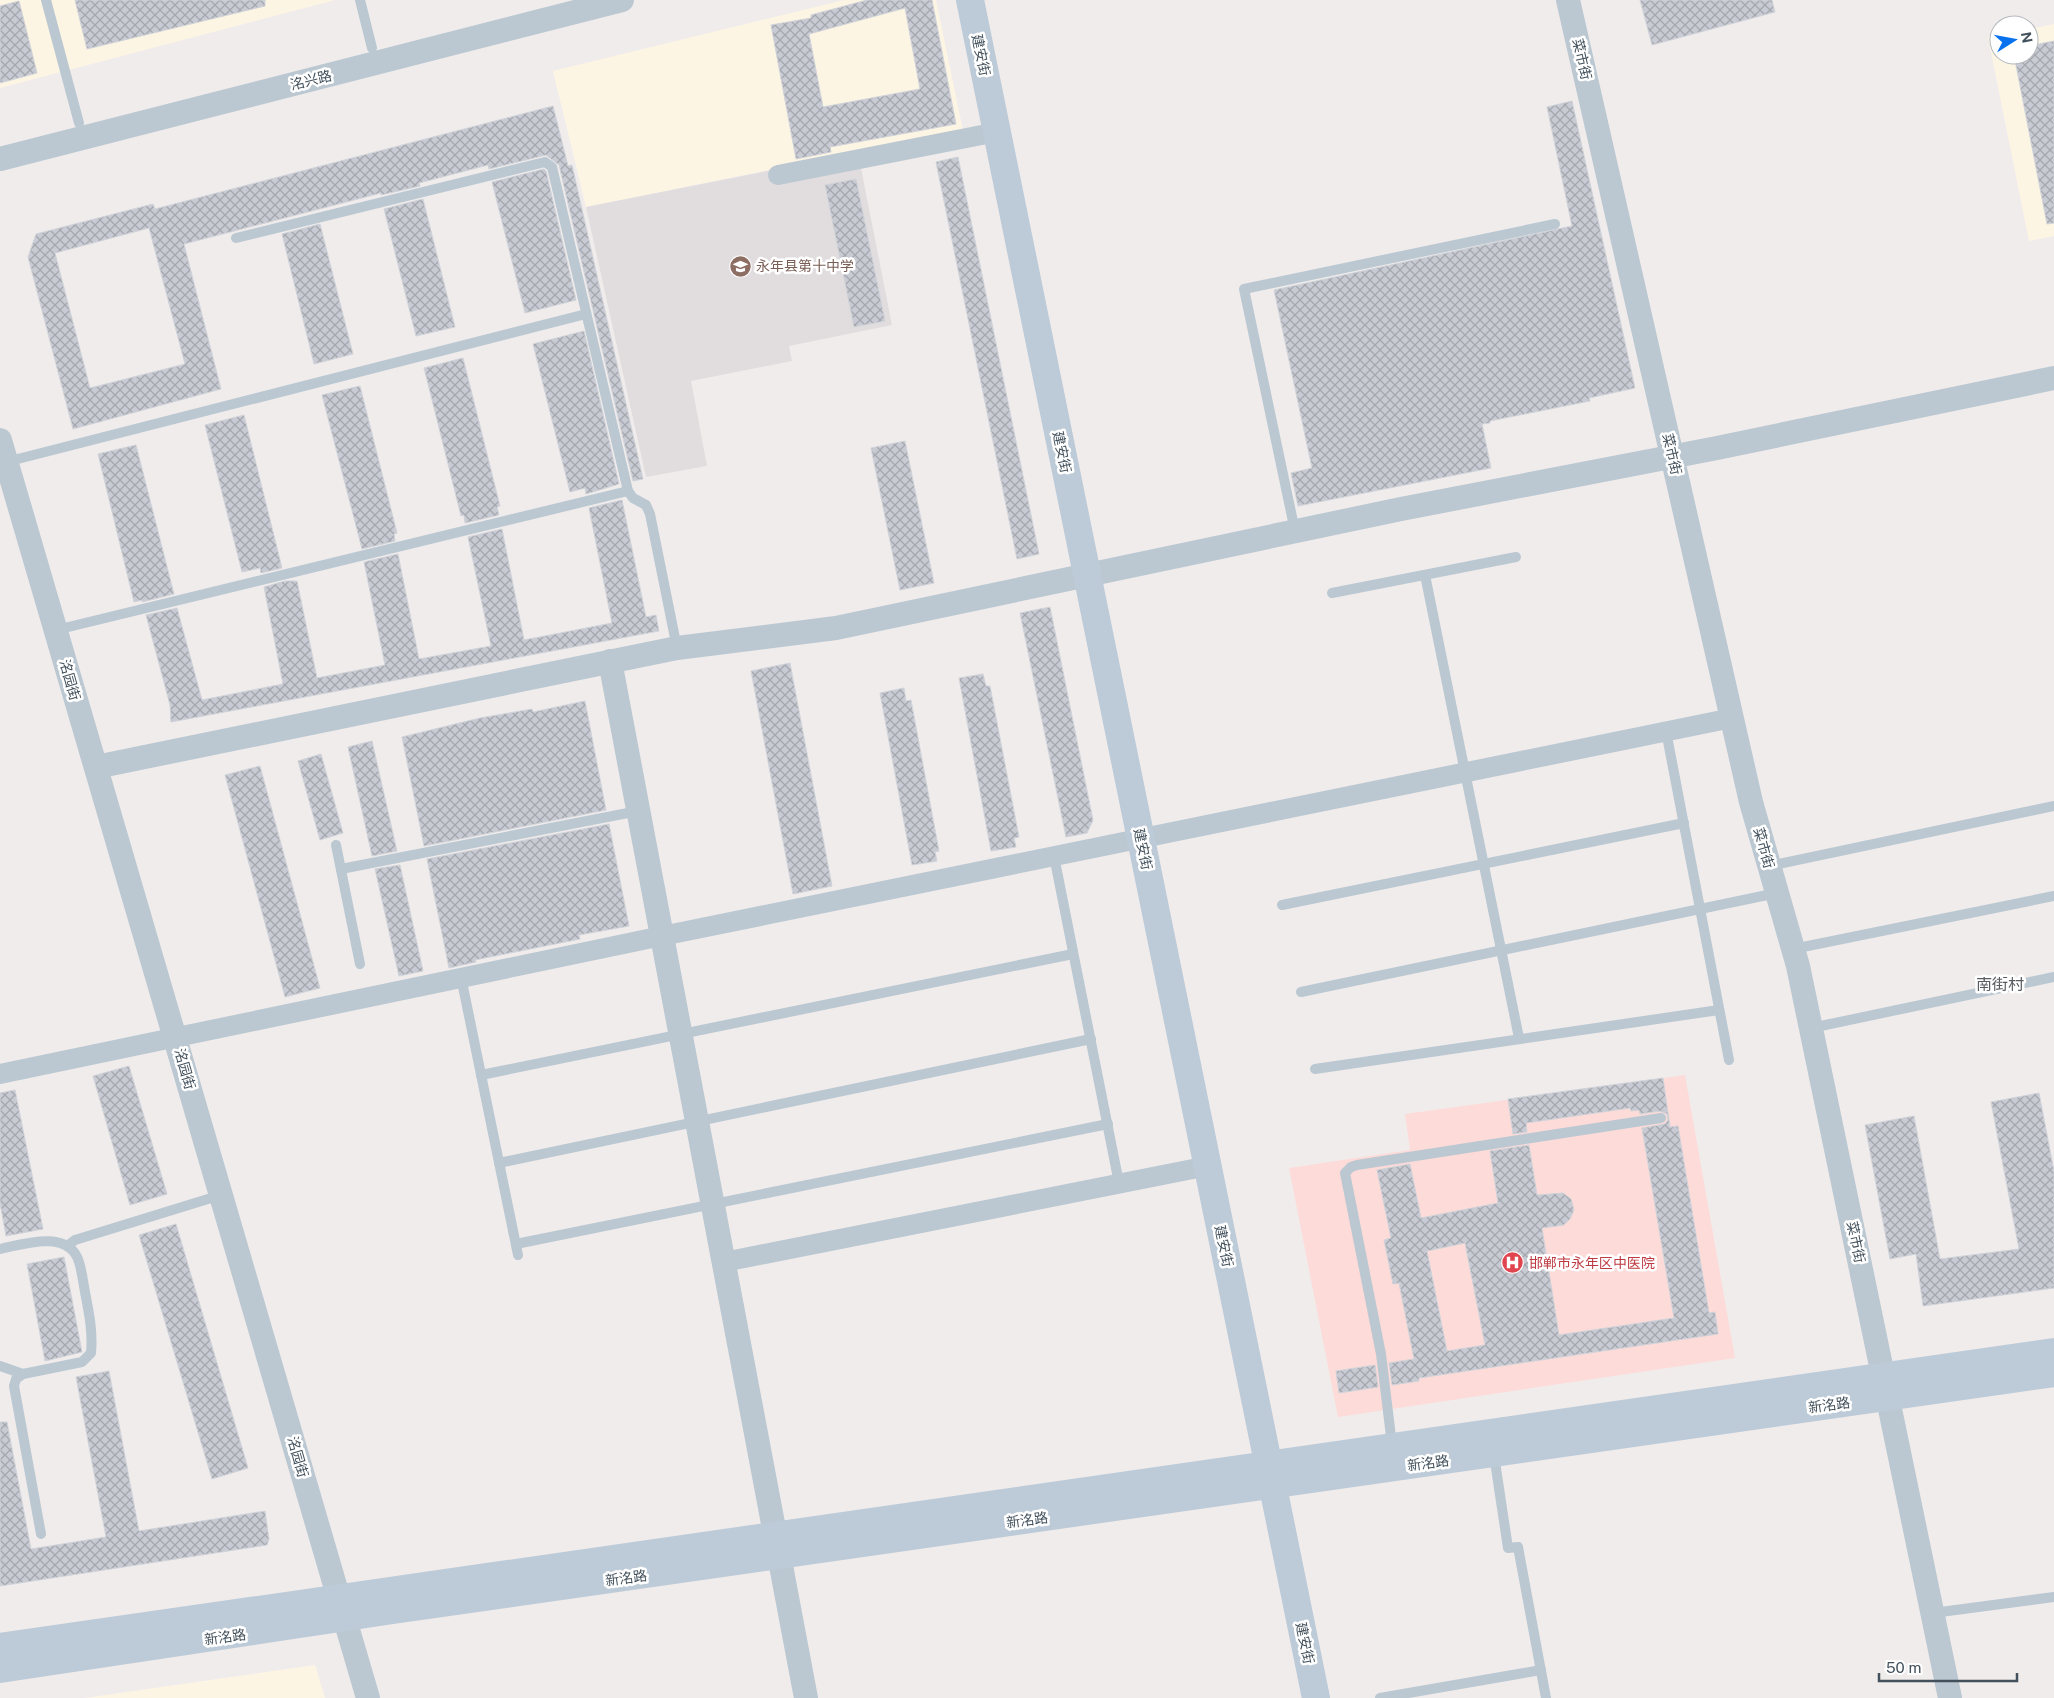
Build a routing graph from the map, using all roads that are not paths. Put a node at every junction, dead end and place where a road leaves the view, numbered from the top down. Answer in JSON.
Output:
{"nodes":[{"id":1,"x":46,"y":0,"type":"edge"},
{"id":2,"x":360,"y":0,"type":"edge"},
{"id":3,"x":561,"y":0,"type":"edge"},
{"id":4,"x":622,"y":0,"type":"edge"},
{"id":5,"x":970,"y":0,"type":"edge"},
{"id":6,"x":1568,"y":0,"type":"edge"},
{"id":7,"x":372,"y":48,"type":"junction"},
{"id":8,"x":79,"y":123,"type":"junction"},
{"id":9,"x":997,"y":132,"type":"junction"},
{"id":10,"x":0,"y":144,"type":"edge"},
{"id":11,"x":0,"y":159,"type":"edge"},
{"id":12,"x":778,"y":175,"type":"dead end"},
{"id":13,"x":1555,"y":224,"type":"dead end"},
{"id":14,"x":236,"y":238,"type":"dead end"},
{"id":15,"x":586,"y":314,"type":"junction"},
{"id":16,"x":2054,"y":378,"type":"edge"},
{"id":17,"x":3,"y":451,"type":"edge"},
{"id":18,"x":1672,"y":457,"type":"junction"},
{"id":19,"x":628,"y":491,"type":"junction"},
{"id":20,"x":1295,"y":531,"type":"junction"},
{"id":21,"x":1516,"y":557,"type":"dead end"},
{"id":22,"x":1087,"y":575,"type":"junction"},
{"id":23,"x":1425,"y":575,"type":"junction"},
{"id":24,"x":1332,"y":593,"type":"dead end"},
{"id":25,"x":56,"y":630,"type":"junction"},
{"id":26,"x":677,"y":648,"type":"junction"},
{"id":27,"x":610,"y":661,"type":"junction"},
{"id":28,"x":1732,"y":718,"type":"junction"},
{"id":29,"x":1666,"y":731,"type":"junction"},
{"id":30,"x":96,"y":768,"type":"junction"},
{"id":31,"x":1465,"y":772,"type":"junction"},
{"id":32,"x":2054,"y":806,"type":"edge"},
{"id":33,"x":638,"y":811,"type":"junction"},
{"id":34,"x":1684,"y":823,"type":"junction"},
{"id":35,"x":1141,"y":838,"type":"junction"},
{"id":36,"x":336,"y":845,"type":"dead end"},
{"id":37,"x":1054,"y":856,"type":"junction"},
{"id":38,"x":1483,"y":864,"type":"junction"},
{"id":39,"x":1769,"y":866,"type":"junction"},
{"id":40,"x":341,"y":870,"type":"junction"},
{"id":41,"x":1777,"y":893,"type":"junction"},
{"id":42,"x":2054,"y":896,"type":"edge"},
{"id":43,"x":1282,"y":904,"type":"dead end"},
{"id":44,"x":1700,"y":909,"type":"junction"},
{"id":45,"x":662,"y":936,"type":"junction"},
{"id":46,"x":1793,"y":949,"type":"junction"},
{"id":47,"x":1500,"y":950,"type":"junction"},
{"id":48,"x":1073,"y":954,"type":"junction"},
{"id":49,"x":360,"y":964,"type":"dead end"},
{"id":50,"x":461,"y":977,"type":"junction"},
{"id":51,"x":2054,"y":977,"type":"edge"},
{"id":52,"x":1301,"y":992,"type":"dead end"},
{"id":53,"x":1719,"y":1010,"type":"junction"},
{"id":54,"x":1811,"y":1028,"type":"junction"},
{"id":55,"x":680,"y":1034,"type":"junction"},
{"id":56,"x":176,"y":1037,"type":"junction"},
{"id":57,"x":1518,"y":1038,"type":"junction"},
{"id":58,"x":1091,"y":1039,"type":"junction"},
{"id":59,"x":1729,"y":1060,"type":"dead end"},
{"id":60,"x":1315,"y":1069,"type":"dead end"},
{"id":61,"x":0,"y":1074,"type":"edge"},
{"id":62,"x":481,"y":1075,"type":"junction"},
{"id":63,"x":1661,"y":1118,"type":"dead end"},
{"id":64,"x":697,"y":1121,"type":"junction"},
{"id":65,"x":1108,"y":1124,"type":"junction"},
{"id":66,"x":499,"y":1163,"type":"junction"},
{"id":67,"x":1208,"y":1166,"type":"junction"},
{"id":68,"x":1119,"y":1183,"type":"junction"},
{"id":69,"x":222,"y":1195,"type":"junction"},
{"id":70,"x":713,"y":1204,"type":"junction"},
{"id":71,"x":68,"y":1246,"type":"junction"},
{"id":72,"x":0,"y":1249,"type":"edge"},
{"id":73,"x":724,"y":1262,"type":"junction"},
{"id":74,"x":2054,"y":1352,"type":"edge"},
{"id":75,"x":0,"y":1366,"type":"edge"},
{"id":76,"x":2054,"y":1373,"type":"edge"},
{"id":77,"x":23,"y":1374,"type":"junction"},
{"id":78,"x":1887,"y":1386,"type":"junction"},
{"id":79,"x":1392,"y":1447,"type":"junction"},
{"id":80,"x":1494,"y":1454,"type":"junction"},
{"id":81,"x":1271,"y":1475,"type":"junction"},
{"id":82,"x":41,"y":1534,"type":"dead end"},
{"id":83,"x":777,"y":1545,"type":"junction"},
{"id":84,"x":2054,"y":1597,"type":"edge"},
{"id":85,"x":342,"y":1608,"type":"junction"},
{"id":86,"x":1933,"y":1614,"type":"junction"},
{"id":87,"x":0,"y":1647,"type":"edge"},
{"id":88,"x":0,"y":1669,"type":"edge"},
{"id":89,"x":1541,"y":1670,"type":"junction"},
{"id":90,"x":368,"y":1698,"type":"edge"},
{"id":91,"x":806,"y":1698,"type":"edge"},
{"id":92,"x":1316,"y":1698,"type":"edge"},
{"id":93,"x":1380,"y":1698,"type":"edge"},
{"id":94,"x":1546,"y":1698,"type":"edge"},
{"id":95,"x":1950,"y":1698,"type":"edge"}],
"edges":[{"from":1,"to":8,"type":"lane"},
{"from":2,"to":7,"type":"lane"},
{"from":3,"to":7,"type":"street","name":"洺兴路"},
{"from":4,"to":11,"type":"street","name":"洺兴路"},
{"from":5,"to":9,"type":"main road","name":"建安街"},
{"from":6,"to":18,"type":"street","name":"菜市街"},
{"from":7,"to":8,"type":"street","name":"洺兴路"},
{"from":8,"to":10,"type":"street","name":"洺兴路"},
{"from":9,"to":12,"type":"street"},
{"from":9,"to":22,"type":"main road","name":"建安街"},
{"from":13,"to":20,"type":"lane"},
{"from":14,"to":15,"type":"lane"},
{"from":15,"to":17,"type":"lane"},
{"from":15,"to":19,"type":"lane"},
{"from":16,"to":18,"type":"street"},
{"from":17,"to":25,"type":"street","name":"洺园街"},
{"from":18,"to":20,"type":"street"},
{"from":18,"to":28,"type":"street","name":"菜市街"},
{"from":19,"to":25,"type":"lane"},
{"from":19,"to":26,"type":"lane"},
{"from":20,"to":22,"type":"street"},
{"from":21,"to":23,"type":"lane"},
{"from":22,"to":26,"type":"street"},
{"from":22,"to":35,"type":"main road","name":"建安街"},
{"from":23,"to":24,"type":"lane"},
{"from":23,"to":31,"type":"lane"},
{"from":25,"to":30,"type":"street","name":"洺园街"},
{"from":26,"to":27,"type":"street"},
{"from":27,"to":30,"type":"street"},
{"from":27,"to":33,"type":"street"},
{"from":28,"to":29,"type":"street"},
{"from":28,"to":39,"type":"street","name":"菜市街"},
{"from":29,"to":31,"type":"street"},
{"from":29,"to":34,"type":"lane"},
{"from":30,"to":56,"type":"street","name":"洺园街"},
{"from":31,"to":35,"type":"street"},
{"from":31,"to":38,"type":"lane"},
{"from":32,"to":39,"type":"lane"},
{"from":33,"to":40,"type":"lane"},
{"from":33,"to":45,"type":"street"},
{"from":34,"to":38,"type":"lane"},
{"from":34,"to":44,"type":"lane"},
{"from":35,"to":37,"type":"street"},
{"from":35,"to":67,"type":"main road","name":"建安街"},
{"from":36,"to":40,"type":"lane"},
{"from":37,"to":45,"type":"street"},
{"from":37,"to":48,"type":"lane"},
{"from":38,"to":43,"type":"lane"},
{"from":38,"to":47,"type":"lane"},
{"from":39,"to":41,"type":"street","name":"菜市街"},
{"from":40,"to":49,"type":"lane"},
{"from":41,"to":44,"type":"lane"},
{"from":41,"to":46,"type":"street","name":"菜市街"},
{"from":42,"to":46,"type":"lane"},
{"from":44,"to":47,"type":"lane"},
{"from":44,"to":53,"type":"lane"},
{"from":45,"to":50,"type":"street"},
{"from":45,"to":55,"type":"street"},
{"from":46,"to":54,"type":"street","name":"菜市街"},
{"from":47,"to":52,"type":"lane"},
{"from":47,"to":57,"type":"lane"},
{"from":48,"to":55,"type":"lane"},
{"from":48,"to":58,"type":"lane"},
{"from":50,"to":56,"type":"street"},
{"from":50,"to":62,"type":"lane"},
{"from":51,"to":54,"type":"lane"},
{"from":53,"to":57,"type":"lane"},
{"from":53,"to":59,"type":"lane"},
{"from":54,"to":78,"type":"street","name":"菜市街"},
{"from":55,"to":62,"type":"lane"},
{"from":55,"to":64,"type":"street"},
{"from":56,"to":61,"type":"street"},
{"from":56,"to":69,"type":"street","name":"洺园街"},
{"from":57,"to":60,"type":"lane"},
{"from":58,"to":64,"type":"lane"},
{"from":58,"to":65,"type":"lane"},
{"from":62,"to":66,"type":"lane"},
{"from":63,"to":79,"type":"lane"},
{"from":64,"to":66,"type":"lane"},
{"from":64,"to":70,"type":"street"},
{"from":65,"to":68,"type":"lane"},
{"from":65,"to":70,"type":"lane"},
{"from":66,"to":70,"type":"lane"},
{"from":67,"to":68,"type":"street"},
{"from":67,"to":81,"type":"main road","name":"建安街"},
{"from":68,"to":73,"type":"street"},
{"from":69,"to":71,"type":"lane"},
{"from":69,"to":85,"type":"street","name":"洺园街"},
{"from":70,"to":73,"type":"street"},
{"from":71,"to":72,"type":"lane"},
{"from":71,"to":77,"type":"lane"},
{"from":73,"to":83,"type":"street"},
{"from":74,"to":78,"type":"main road","name":"新洺路"},
{"from":75,"to":77,"type":"lane"},
{"from":76,"to":78,"type":"main road","name":"新洺路"},
{"from":77,"to":82,"type":"lane"},
{"from":78,"to":79,"type":"main road","name":"新洺路"},
{"from":78,"to":80,"type":"main road","name":"新洺路"},
{"from":78,"to":86,"type":"street","name":"菜市街"},
{"from":79,"to":81,"type":"main road","name":"新洺路"},
{"from":80,"to":81,"type":"main road","name":"新洺路"},
{"from":80,"to":89,"type":"lane"},
{"from":81,"to":83,"type":"main road","name":"新洺路"},
{"from":81,"to":92,"type":"main road","name":"建安街"},
{"from":83,"to":85,"type":"main road","name":"新洺路"},
{"from":83,"to":91,"type":"street"},
{"from":84,"to":86,"type":"lane"},
{"from":85,"to":87,"type":"main road","name":"新洺路"},
{"from":85,"to":88,"type":"main road","name":"新洺路"},
{"from":85,"to":90,"type":"street","name":"洺园街"},
{"from":86,"to":95,"type":"street","name":"菜市街"},
{"from":89,"to":93,"type":"lane"},
{"from":89,"to":94,"type":"lane"}]}
